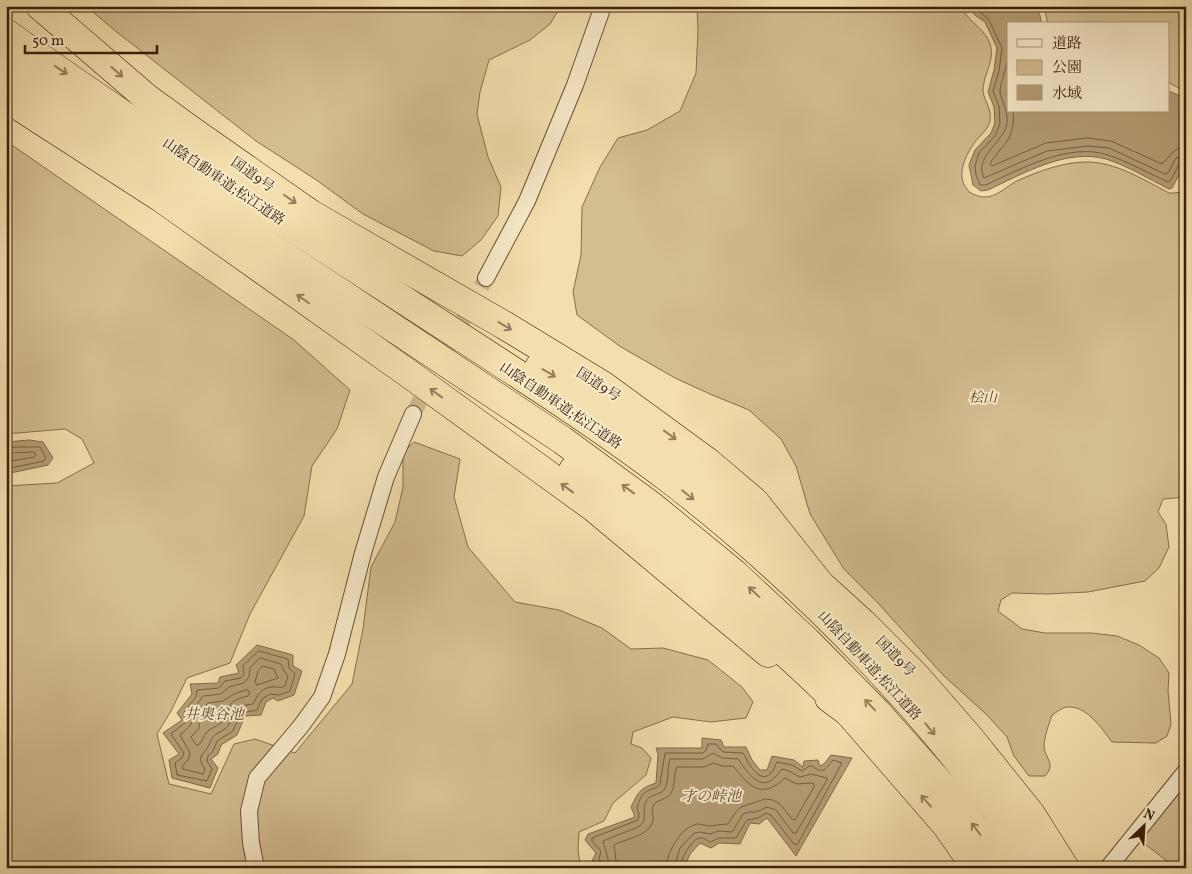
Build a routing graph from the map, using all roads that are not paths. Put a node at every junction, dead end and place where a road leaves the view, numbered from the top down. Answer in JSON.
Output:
{"nodes":[{"id":1,"x":40,"y":6,"type":"edge"},
{"id":2,"x":603,"y":6,"type":"edge"},
{"id":3,"x":13,"y":37,"type":"edge"},
{"id":4,"x":8,"y":67,"type":"edge"},
{"id":5,"x":6,"y":98,"type":"edge"},
{"id":6,"x":250,"y":200,"type":"junction"},
{"id":7,"x":236,"y":223,"type":"junction"},
{"id":8,"x":486,"y":278,"type":"tunnel mouth"},
{"id":9,"x":413,"y":414,"type":"tunnel mouth"},
{"id":10,"x":820,"y":584,"type":"junction"},
{"id":11,"x":848,"y":712,"type":"junction"},
{"id":12,"x":1186,"y":771,"type":"edge"},
{"id":13,"x":256,"y":868,"type":"edge"},
{"id":14,"x":976,"y":868,"type":"edge"},
{"id":15,"x":1005,"y":868,"type":"edge"},
{"id":16,"x":1037,"y":868,"type":"edge"},
{"id":17,"x":1066,"y":868,"type":"edge"},
{"id":18,"x":1108,"y":868,"type":"edge"}],
"edges":[{"from":1,"to":10,"type":"highway","name":"国道9号","one_way":true},
{"from":2,"to":8,"type":"street"},
{"from":3,"to":6,"type":"highway","name":"山陰自動車道;松江道路","one_way":true},
{"from":4,"to":7,"type":"highway","name":"山陰自動車道;松江道路"},
{"from":11,"to":5,"type":"highway","one_way":true},
{"from":6,"to":10,"type":"highway","one_way":true},
{"from":6,"to":16,"type":"highway","name":"山陰自動車道;松江道路","one_way":true},
{"from":7,"to":11,"type":"highway"},
{"from":15,"to":7,"type":"highway","name":"山陰自動車道;松江道路","one_way":true},
{"from":9,"to":13,"type":"street"},
{"from":10,"to":17,"type":"highway","name":"国道9号"},
{"from":14,"to":11,"type":"highway","one_way":true},
{"from":12,"to":18,"type":"street"}]}
